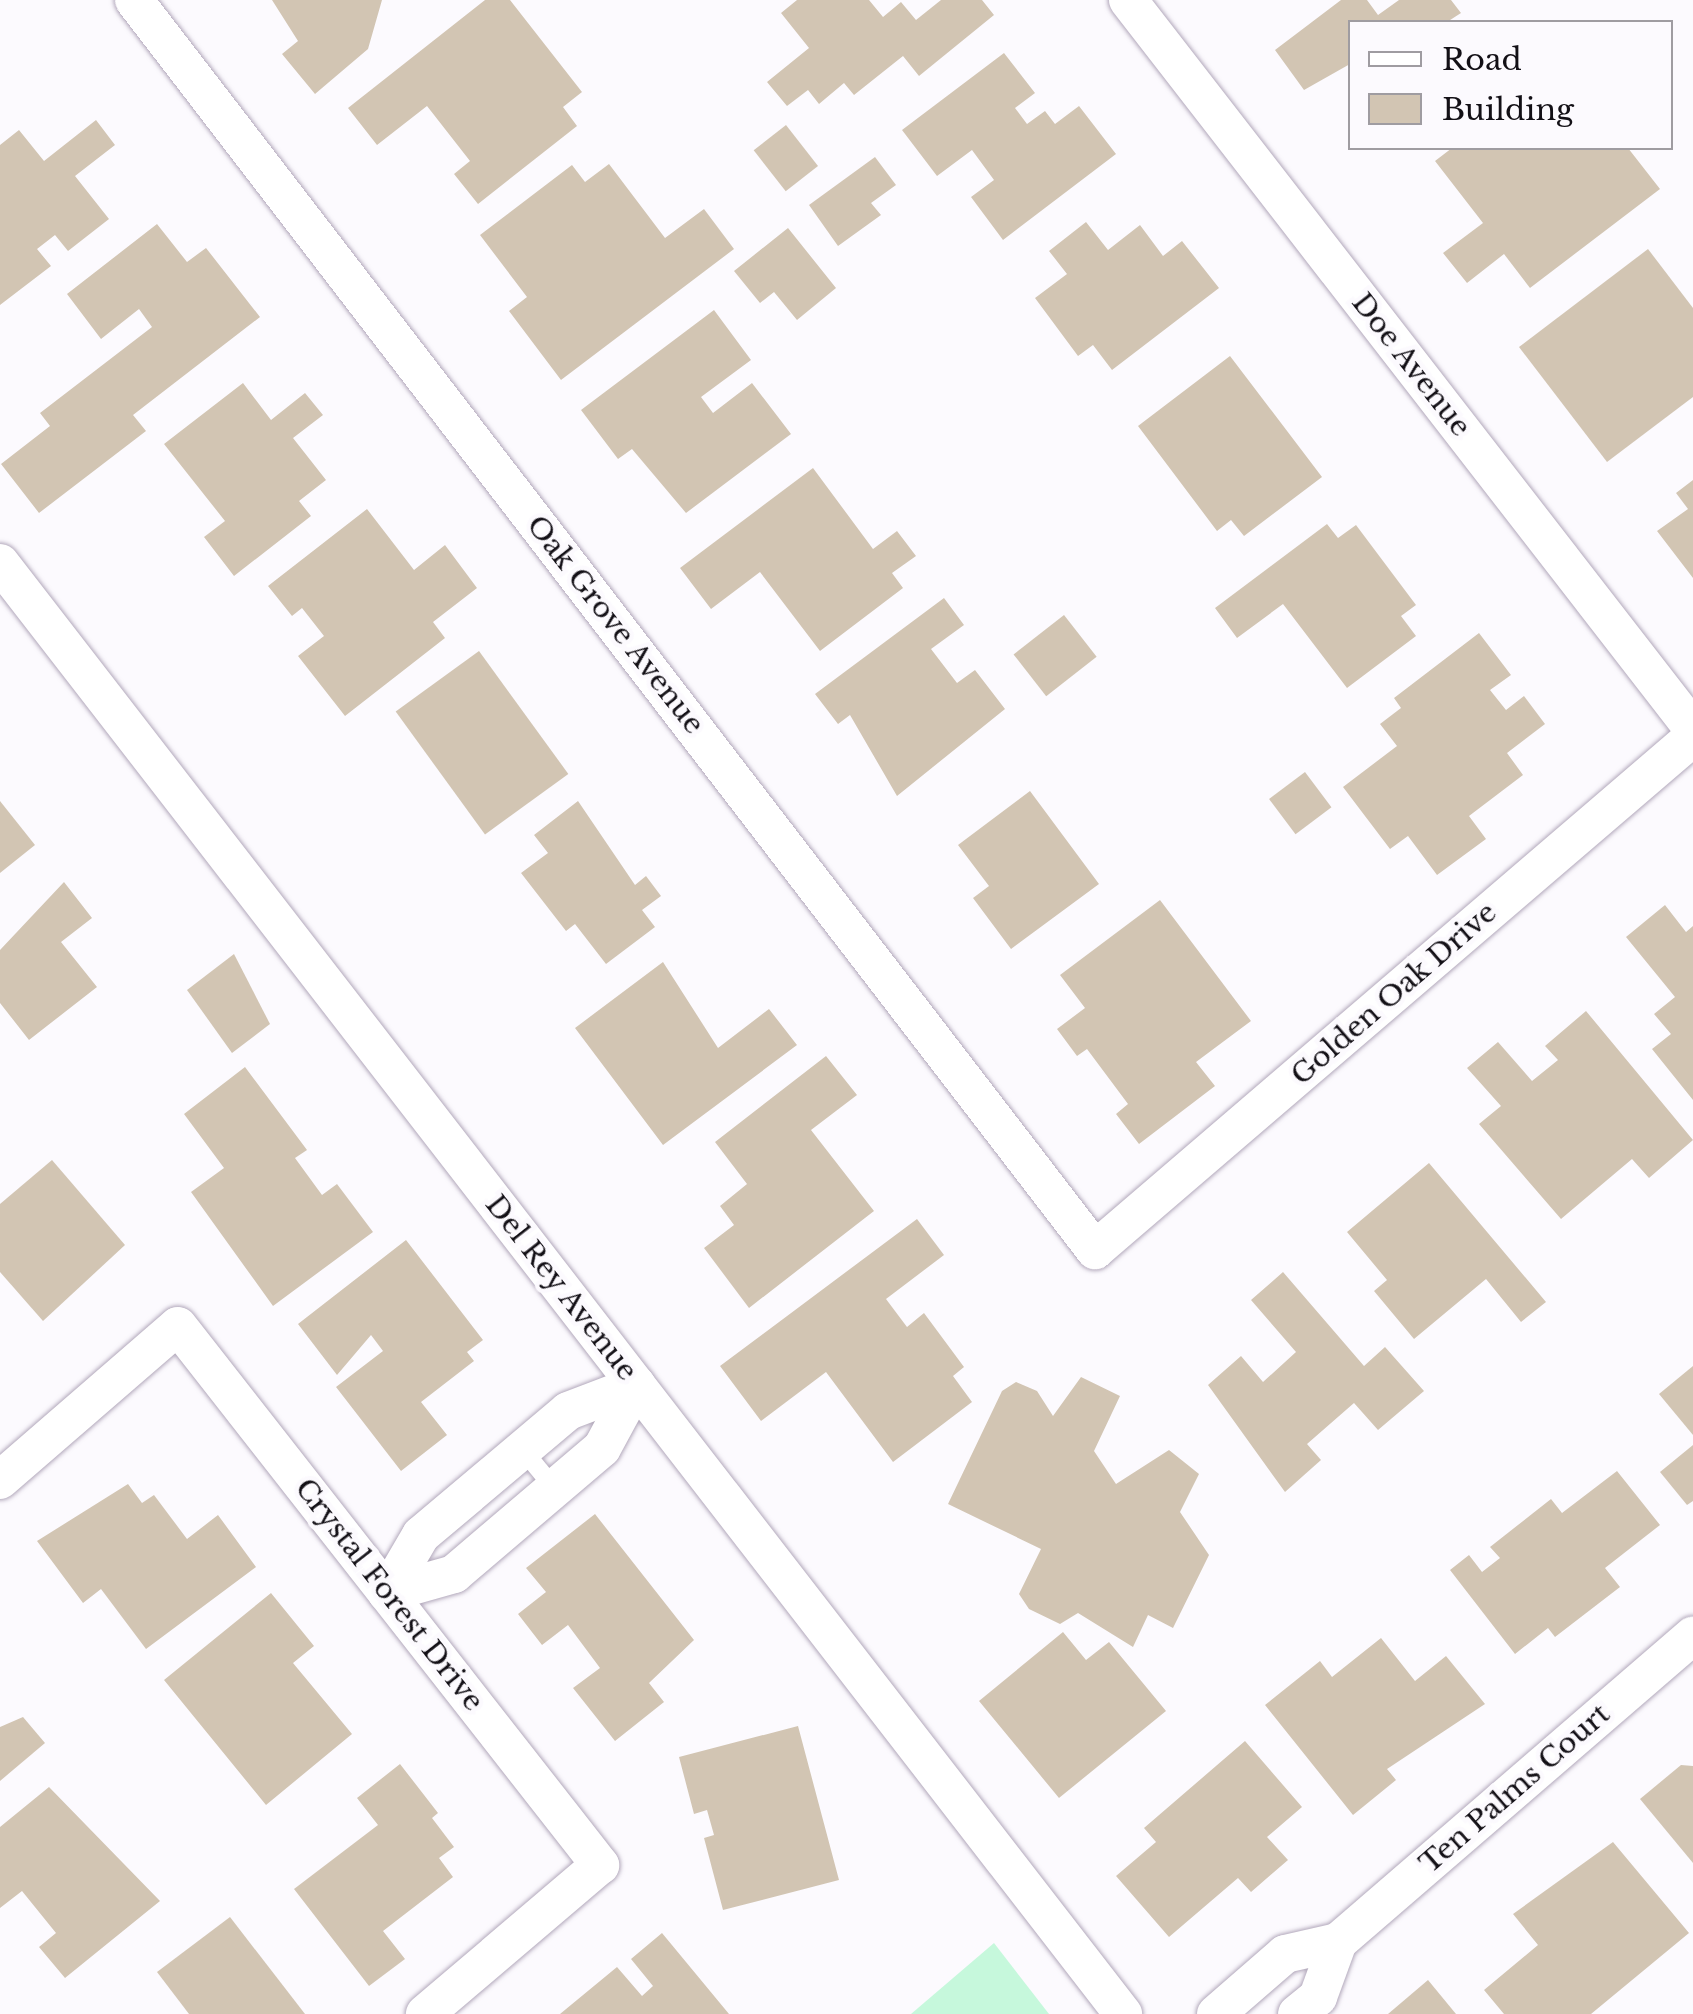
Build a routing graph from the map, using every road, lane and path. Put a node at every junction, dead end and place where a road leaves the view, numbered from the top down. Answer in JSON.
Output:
{"nodes":[{"id":1,"x":134,"y":0,"type":"edge"},
{"id":2,"x":1128,"y":0,"type":"edge"},
{"id":3,"x":0,"y":562,"type":"edge"},
{"id":4,"x":1693,"y":729,"type":"edge"},
{"id":5,"x":1693,"y":737,"type":"edge"},
{"id":6,"x":1096,"y":1250,"type":"joint"},
{"id":7,"x":636,"y":1385,"type":"junction"},
{"id":8,"x":522,"y":1449,"type":"junction"},
{"id":9,"x":0,"y":1480,"type":"edge"},
{"id":10,"x":555,"y":1489,"type":"junction"},
{"id":11,"x":386,"y":1592,"type":"junction"},
{"id":12,"x":1693,"y":1636,"type":"edge"},
{"id":13,"x":1338,"y":1942,"type":"junction"},
{"id":14,"x":1237,"y":2007,"type":"edge"},
{"id":15,"x":426,"y":2014,"type":"edge"},
{"id":16,"x":1123,"y":2014,"type":"edge"},
{"id":17,"x":1296,"y":2014,"type":"edge"}],
"edges":[{"from":1,"to":6,"type":"street","name":"Oak Grove Avenue"},
{"from":2,"to":4,"type":"street","name":"Doe Avenue"},
{"from":3,"to":7,"type":"street","name":"Del Rey Avenue"},
{"from":5,"to":6,"type":"street","name":"Golden Oak Drive"},
{"from":7,"to":8,"type":"street"},
{"from":7,"to":10,"type":"street"},
{"from":7,"to":16,"type":"street","name":"Del Rey Avenue"},
{"from":8,"to":10,"type":"lane"},
{"from":8,"to":11,"type":"street"},
{"from":9,"to":11,"type":"street","name":"Crystal Forest Drive"},
{"from":10,"to":11,"type":"street"},
{"from":11,"to":15,"type":"street","name":"Crystal Forest Drive"},
{"from":12,"to":13,"type":"street","name":"Ten Palms Court"},
{"from":13,"to":14,"type":"street","name":"Ten Palms Court"},
{"from":13,"to":17,"type":"street","name":"Ten Palms Court"}]}
